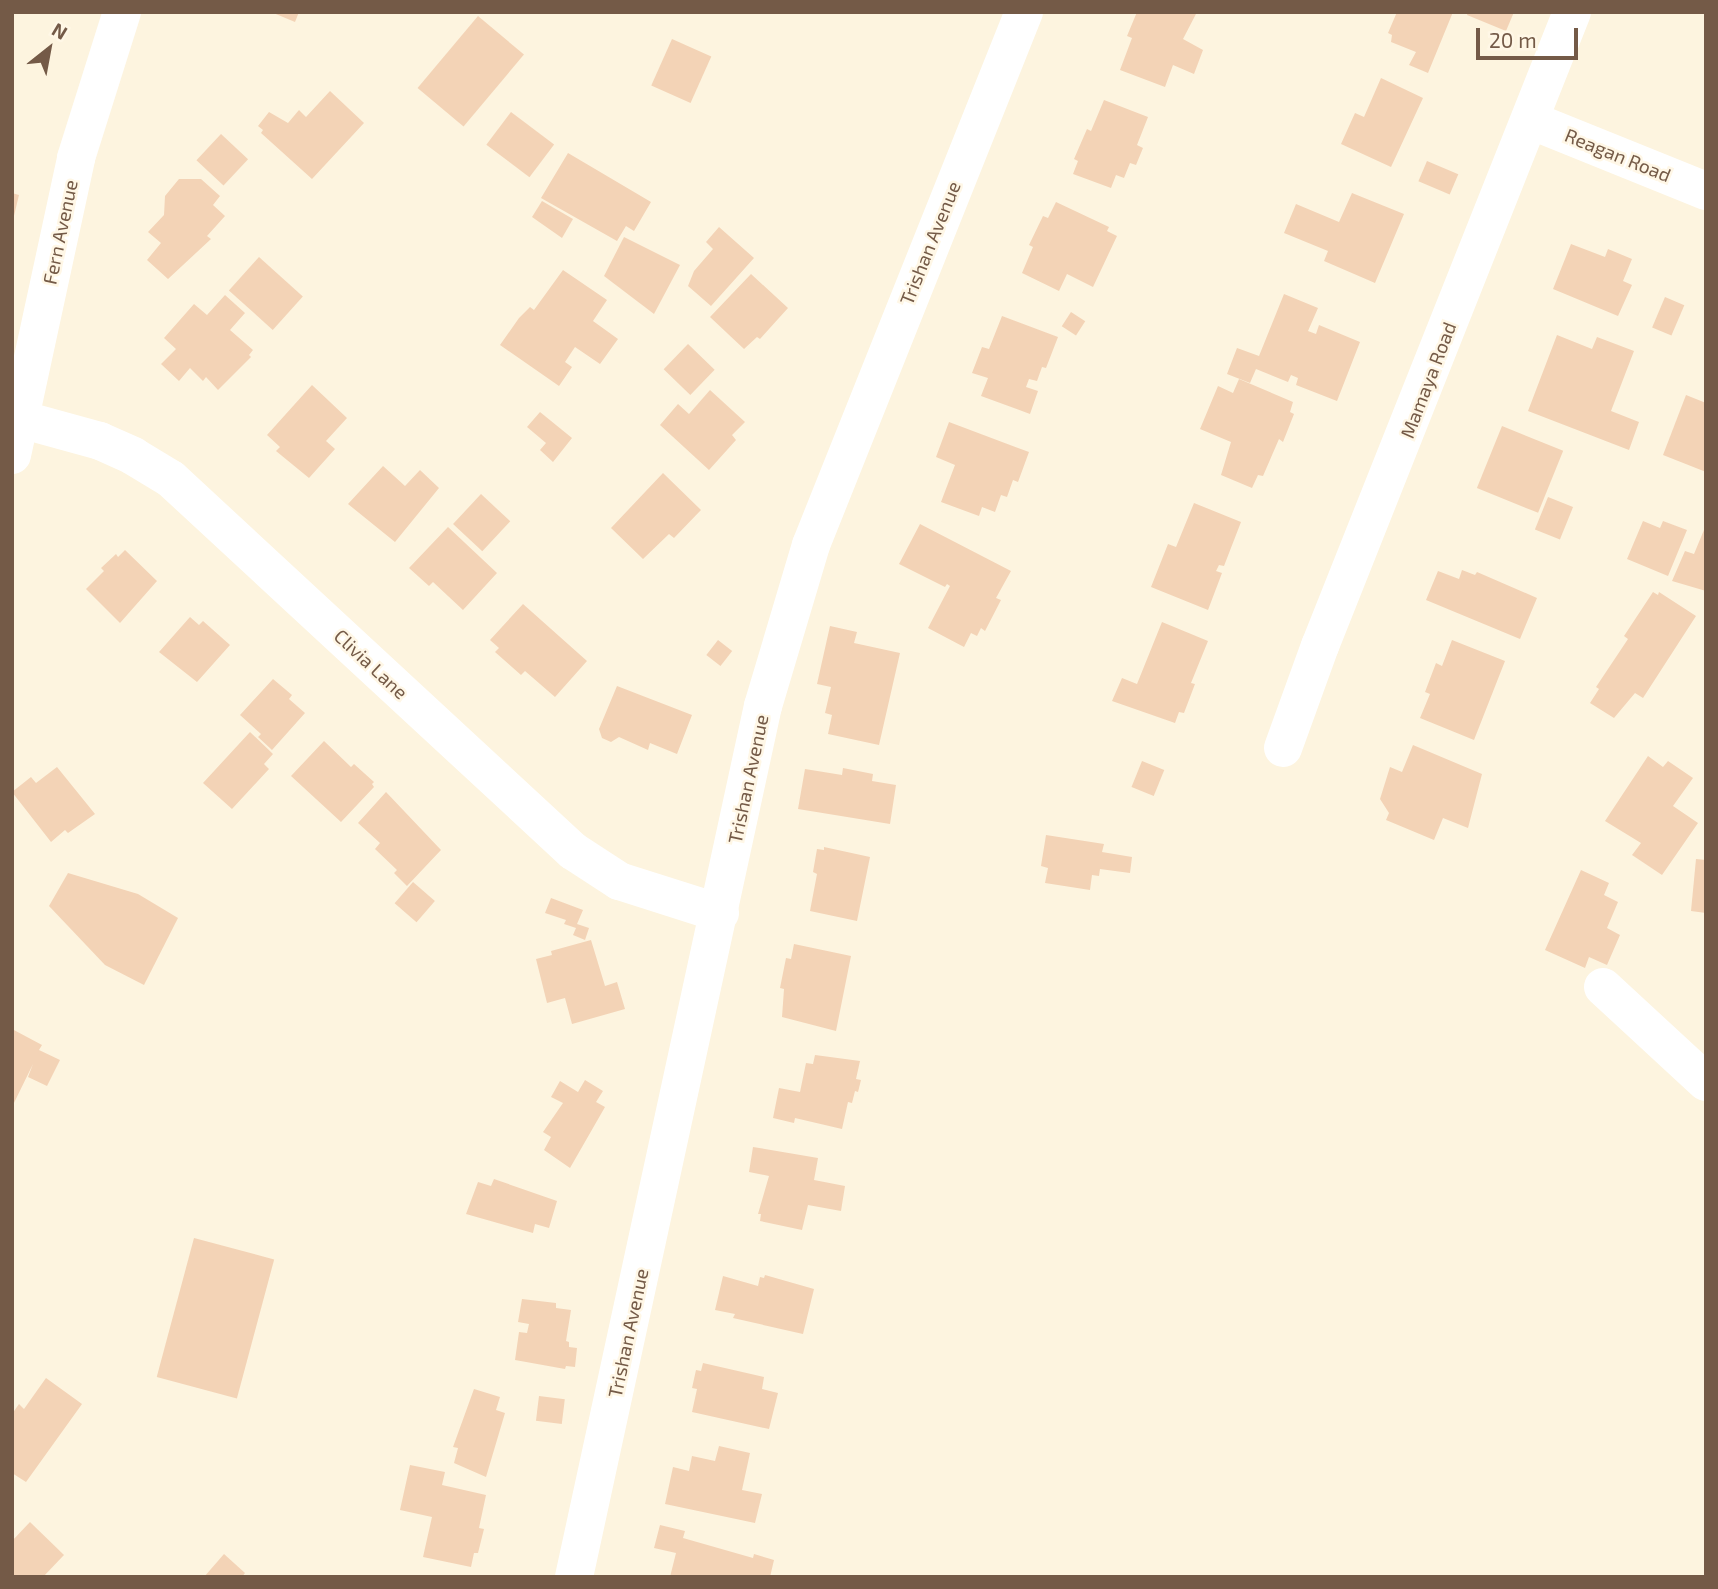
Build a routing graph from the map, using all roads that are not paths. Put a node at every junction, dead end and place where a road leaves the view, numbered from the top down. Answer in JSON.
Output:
{"nodes":[{"id":1,"x":122,"y":12,"type":"edge"},
{"id":2,"x":1024,"y":12,"type":"edge"},
{"id":3,"x":1572,"y":12,"type":"edge"},
{"id":4,"x":1530,"y":120,"type":"junction"},
{"id":5,"x":1706,"y":191,"type":"edge"},
{"id":6,"x":16,"y":437,"type":"edge"},
{"id":7,"x":1283,"y":748,"type":"dead end"},
{"id":8,"x":720,"y":913,"type":"junction"},
{"id":9,"x":1602,"y":986,"type":"dead end"},
{"id":10,"x":1706,"y":1082,"type":"edge"},
{"id":11,"x":574,"y":1577,"type":"edge"}],
"edges":[{"from":1,"to":6,"type":"street","name":"Fern Avenue"},
{"from":2,"to":8,"type":"street","name":"Trishan Avenue"},
{"from":3,"to":4,"type":"street","name":"Mamaya Road"},
{"from":4,"to":5,"type":"street","name":"Reagan Road"},
{"from":4,"to":7,"type":"street","name":"Mamaya Road"},
{"from":6,"to":8,"type":"street","name":"Clivia Lane"},
{"from":8,"to":11,"type":"street","name":"Trishan Avenue"},
{"from":9,"to":10,"type":"street"}]}
